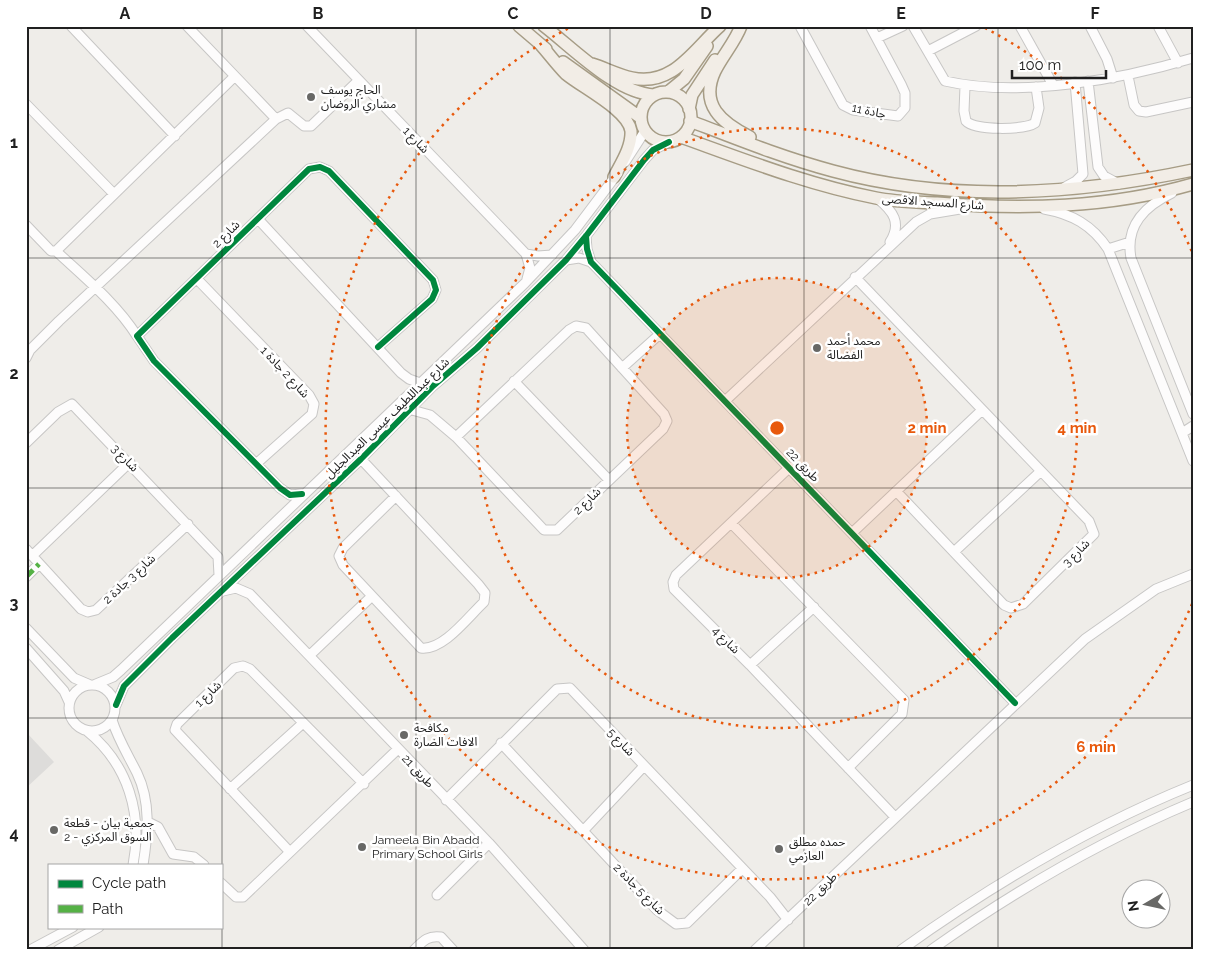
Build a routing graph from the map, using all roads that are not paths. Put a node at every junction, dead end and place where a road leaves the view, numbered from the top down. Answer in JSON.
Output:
{"nodes":[{"id":1,"x":71,"y":26,"type":"edge"},
{"id":2,"x":186,"y":26,"type":"edge"},
{"id":3,"x":307,"y":26,"type":"edge"},
{"id":4,"x":519,"y":26,"type":"edge"},
{"id":5,"x":544,"y":26,"type":"edge"},
{"id":6,"x":720,"y":26,"type":"edge"},
{"id":7,"x":737,"y":26,"type":"edge"},
{"id":8,"x":741,"y":26,"type":"edge"},
{"id":9,"x":800,"y":26,"type":"edge"},
{"id":10,"x":870,"y":26,"type":"edge"},
{"id":11,"x":903,"y":26,"type":"edge"},
{"id":12,"x":914,"y":26,"type":"edge"},
{"id":13,"x":976,"y":26,"type":"edge"},
{"id":14,"x":1020,"y":26,"type":"edge"},
{"id":15,"x":1090,"y":26,"type":"edge"},
{"id":16,"x":1158,"y":26,"type":"edge"},
{"id":17,"x":877,"y":38,"type":"junction"},
{"id":18,"x":541,"y":45,"type":"junction"},
{"id":19,"x":928,"y":51,"type":"junction"},
{"id":20,"x":1193,"y":58,"type":"edge"},
{"id":21,"x":1178,"y":63,"type":"junction"},
{"id":22,"x":592,"y":64,"type":"junction"},
{"id":23,"x":1128,"y":76,"type":"junction"},
{"id":24,"x":234,"y":77,"type":"junction"},
{"id":25,"x":1113,"y":78,"type":"junction"},
{"id":26,"x":359,"y":80,"type":"junction"},
{"id":27,"x":1088,"y":81,"type":"junction"},
{"id":28,"x":1074,"y":82,"type":"junction"},
{"id":29,"x":1053,"y":85,"type":"junction"},
{"id":30,"x":965,"y":86,"type":"junction"},
{"id":31,"x":1036,"y":87,"type":"junction"},
{"id":32,"x":668,"y":92,"type":"junction"},
{"id":33,"x":654,"y":95,"type":"junction"},
{"id":34,"x":1193,"y":102,"type":"edge"},
{"id":35,"x":26,"y":104,"type":"edge"},
{"id":36,"x":689,"y":109,"type":"junction"},
{"id":37,"x":641,"y":118,"type":"junction"},
{"id":38,"x":276,"y":119,"type":"junction"},
{"id":39,"x":690,"y":121,"type":"junction"},
{"id":40,"x":645,"y":130,"type":"junction"},
{"id":41,"x":175,"y":136,"type":"junction"},
{"id":42,"x":681,"y":136,"type":"junction"},
{"id":43,"x":669,"y":142,"type":"junction"},
{"id":44,"x":802,"y":161,"type":"junction"},
{"id":45,"x":1193,"y":170,"type":"edge"},
{"id":46,"x":834,"y":171,"type":"junction"},
{"id":47,"x":614,"y":177,"type":"junction"},
{"id":48,"x":1119,"y":184,"type":"junction"},
{"id":49,"x":827,"y":185,"type":"junction"},
{"id":50,"x":1189,"y":186,"type":"edge"},
{"id":51,"x":1057,"y":191,"type":"junction"},
{"id":52,"x":114,"y":194,"type":"junction"},
{"id":53,"x":878,"y":199,"type":"junction"},
{"id":54,"x":980,"y":206,"type":"junction"},
{"id":55,"x":1036,"y":207,"type":"junction"},
{"id":56,"x":258,"y":219,"type":"junction"},
{"id":57,"x":26,"y":225,"type":"edge"},
{"id":58,"x":586,"y":236,"type":"junction"},
{"id":59,"x":1130,"y":242,"type":"junction"},
{"id":60,"x":886,"y":248,"type":"junction"},
{"id":61,"x":1108,"y":249,"type":"junction"},
{"id":62,"x":56,"y":251,"type":"junction"},
{"id":63,"x":526,"y":254,"type":"junction"},
{"id":64,"x":552,"y":255,"type":"junction"},
{"id":65,"x":566,"y":260,"type":"junction"},
{"id":66,"x":591,"y":262,"type":"junction"},
{"id":67,"x":856,"y":277,"type":"junction"},
{"id":68,"x":197,"y":279,"type":"junction"},
{"id":69,"x":525,"y":283,"type":"junction"},
{"id":70,"x":96,"y":288,"type":"junction"},
{"id":71,"x":500,"y":308,"type":"junction"},
{"id":72,"x":661,"y":333,"type":"junction"},
{"id":73,"x":136,"y":336,"type":"junction"},
{"id":74,"x":378,"y":347,"type":"junction"},
{"id":75,"x":458,"y":347,"type":"junction"},
{"id":76,"x":477,"y":348,"type":"junction"},
{"id":77,"x":27,"y":356,"type":"edge"},
{"id":78,"x":622,"y":368,"type":"junction"},
{"id":79,"x":401,"y":373,"type":"junction"},
{"id":80,"x":514,"y":381,"type":"junction"},
{"id":81,"x":420,"y":383,"type":"junction"},
{"id":82,"x":433,"y":386,"type":"junction"},
{"id":83,"x":409,"y":392,"type":"junction"},
{"id":84,"x":422,"y":399,"type":"junction"},
{"id":85,"x":725,"y":401,"type":"junction"},
{"id":86,"x":412,"y":410,"type":"junction"},
{"id":87,"x":982,"y":411,"type":"junction"},
{"id":88,"x":1193,"y":414,"type":"edge"},
{"id":89,"x":430,"y":415,"type":"junction"},
{"id":90,"x":1193,"y":426,"type":"edge"},
{"id":91,"x":1182,"y":433,"type":"junction"},
{"id":92,"x":456,"y":437,"type":"junction"},
{"id":93,"x":26,"y":443,"type":"edge"},
{"id":94,"x":361,"y":459,"type":"junction"},
{"id":95,"x":1193,"y":461,"type":"edge"},
{"id":96,"x":130,"y":462,"type":"junction"},
{"id":97,"x":256,"y":464,"type":"junction"},
{"id":98,"x":790,"y":467,"type":"junction"},
{"id":99,"x":1041,"y":471,"type":"junction"},
{"id":100,"x":609,"y":480,"type":"junction"},
{"id":101,"x":280,"y":488,"type":"junction"},
{"id":102,"x":896,"y":491,"type":"junction"},
{"id":103,"x":302,"y":494,"type":"junction"},
{"id":104,"x":396,"y":496,"type":"junction"},
{"id":105,"x":284,"y":511,"type":"junction"},
{"id":106,"x":188,"y":524,"type":"junction"},
{"id":107,"x":732,"y":524,"type":"junction"},
{"id":108,"x":852,"y":533,"type":"junction"},
{"id":109,"x":955,"y":551,"type":"junction"},
{"id":110,"x":29,"y":552,"type":"edge"},
{"id":111,"x":218,"y":557,"type":"junction"},
{"id":112,"x":237,"y":559,"type":"junction"},
{"id":113,"x":39,"y":564,"type":"junction"},
{"id":114,"x":245,"y":570,"type":"junction"},
{"id":115,"x":1193,"y":574,"type":"edge"},
{"id":116,"x":219,"y":575,"type":"junction"},
{"id":117,"x":26,"y":577,"type":"edge"},
{"id":118,"x":221,"y":591,"type":"junction"},
{"id":119,"x":250,"y":594,"type":"junction"},
{"id":120,"x":372,"y":596,"type":"junction"},
{"id":121,"x":189,"y":604,"type":"junction"},
{"id":122,"x":814,"y":607,"type":"junction"},
{"id":123,"x":26,"y":628,"type":"edge"},
{"id":124,"x":172,"y":638,"type":"junction"},
{"id":125,"x":26,"y":648,"type":"edge"},
{"id":126,"x":49,"y":652,"type":"junction"},
{"id":127,"x":310,"y":656,"type":"junction"},
{"id":128,"x":41,"y":664,"type":"junction"},
{"id":129,"x":750,"y":665,"type":"junction"},
{"id":130,"x":92,"y":684,"type":"junction"},
{"id":131,"x":70,"y":702,"type":"junction"},
{"id":132,"x":1015,"y":703,"type":"junction"},
{"id":133,"x":116,"y":706,"type":"junction"},
{"id":134,"x":112,"y":720,"type":"junction"},
{"id":135,"x":302,"y":724,"type":"junction"},
{"id":136,"x":87,"y":730,"type":"junction"},
{"id":137,"x":502,"y":743,"type":"junction"},
{"id":138,"x":398,"y":749,"type":"junction"},
{"id":139,"x":644,"y":766,"type":"junction"},
{"id":140,"x":848,"y":768,"type":"junction"},
{"id":141,"x":364,"y":784,"type":"junction"},
{"id":142,"x":1193,"y":785,"type":"edge"},
{"id":143,"x":230,"y":789,"type":"junction"},
{"id":144,"x":446,"y":800,"type":"junction"},
{"id":145,"x":1193,"y":802,"type":"edge"},
{"id":146,"x":895,"y":817,"type":"junction"},
{"id":147,"x":148,"y":822,"type":"junction"},
{"id":148,"x":583,"y":831,"type":"junction"},
{"id":149,"x":489,"y":843,"type":"junction"},
{"id":150,"x":289,"y":851,"type":"junction"},
{"id":151,"x":133,"y":864,"type":"edge"},
{"id":152,"x":142,"y":864,"type":"edge"},
{"id":153,"x":203,"y":864,"type":"edge"},
{"id":154,"x":742,"y":869,"type":"junction"},
{"id":155,"x":222,"y":883,"type":"edge"},
{"id":156,"x":437,"y":895,"type":"dead end"},
{"id":157,"x":788,"y":920,"type":"junction"},
{"id":158,"x":71,"y":928,"type":"edge"},
{"id":159,"x":97,"y":928,"type":"edge"},
{"id":160,"x":30,"y":950,"type":"edge"},
{"id":161,"x":58,"y":950,"type":"edge"},
{"id":162,"x":414,"y":950,"type":"edge"},
{"id":163,"x":452,"y":950,"type":"edge"},
{"id":164,"x":584,"y":950,"type":"edge"},
{"id":165,"x":755,"y":950,"type":"edge"},
{"id":166,"x":901,"y":950,"type":"edge"},
{"id":167,"x":931,"y":950,"type":"edge"}],
"edges":[{"from":1,"to":41,"type":"street"},
{"from":2,"to":24,"type":"street"},
{"from":3,"to":26,"type":"street","name":"شارع 1"},
{"from":4,"to":18,"type":"main road"},
{"from":5,"to":22,"type":"main road"},
{"from":6,"to":22,"type":"main road"},
{"from":6,"to":32,"type":"main road"},
{"from":7,"to":36,"type":"main road"},
{"from":8,"to":44,"type":"main road"},
{"from":9,"to":17,"type":"street","name":"جادة 11"},
{"from":10,"to":17,"type":"street","name":"جادة 11"},
{"from":11,"to":17,"type":"street"},
{"from":12,"to":19,"type":"street"},
{"from":13,"to":19,"type":"street"},
{"from":14,"to":29,"type":"street"},
{"from":15,"to":25,"type":"street"},
{"from":16,"to":21,"type":"street"},
{"from":18,"to":37,"type":"main road"},
{"from":18,"to":47,"type":"main road"},
{"from":19,"to":30,"type":"street"},
{"from":20,"to":21,"type":"street"},
{"from":21,"to":23,"type":"street"},
{"from":22,"to":33,"type":"main road"},
{"from":23,"to":25,"type":"street"},
{"from":23,"to":34,"type":"street"},
{"from":24,"to":38,"type":"street"},
{"from":24,"to":41,"type":"street"},
{"from":25,"to":27,"type":"street"},
{"from":26,"to":38,"type":"street"},
{"from":26,"to":63,"type":"street","name":"شارع 1"},
{"from":27,"to":28,"type":"street"},
{"from":27,"to":48,"type":"street"},
{"from":28,"to":29,"type":"street"},
{"from":28,"to":51,"type":"street"},
{"from":29,"to":31,"type":"street"},
{"from":30,"to":31,"type":"street"},
{"from":30,"to":31,"type":"street"},
{"from":32,"to":33,"type":"main road"},
{"from":32,"to":36,"type":"main road"},
{"from":33,"to":37,"type":"main road"},
{"from":35,"to":52,"type":"street"},
{"from":36,"to":39,"type":"main road"},
{"from":37,"to":40,"type":"main road"},
{"from":38,"to":70,"type":"street"},
{"from":39,"to":42,"type":"main road"},
{"from":39,"to":44,"type":"main road","name":"شارع المسجد الاقصى"},
{"from":40,"to":43,"type":"main road"},
{"from":40,"to":47,"type":"street","name":"شارع عبداللطيف عيسى العبدالجليل"},
{"from":41,"to":52,"type":"street"},
{"from":42,"to":43,"type":"main road"},
{"from":42,"to":49,"type":"main road","name":"شارع المسجد الاقصى"},
{"from":43,"to":58,"type":"street","name":"شارع عبداللطيف عيسى العبدالجليل"},
{"from":44,"to":46,"type":"main road","name":"شارع المسجد الاقصى"},
{"from":45,"to":48,"type":"main road","name":"شارع المسجد الاقصى"},
{"from":46,"to":49,"type":"main road"},
{"from":46,"to":51,"type":"main road","name":"شارع المسجد الاقصى"},
{"from":47,"to":64,"type":"street","name":"شارع عبداللطيف عيسى العبدالجليل"},
{"from":48,"to":51,"type":"main road","name":"شارع المسجد الاقصى"},
{"from":49,"to":53,"type":"main road","name":"شارع المسجد الاقصى"},
{"from":50,"to":55,"type":"main road","name":"شارع المسجد الاقصى"},
{"from":50,"to":59,"type":"street"},
{"from":52,"to":62,"type":"street"},
{"from":53,"to":54,"type":"main road","name":"شارع المسجد الاقصى"},
{"from":53,"to":60,"type":"street"},
{"from":54,"to":55,"type":"main road","name":"شارع المسجد الاقصى"},
{"from":54,"to":60,"type":"street"},
{"from":55,"to":61,"type":"street"},
{"from":56,"to":68,"type":"street","name":"شارع 2"},
{"from":56,"to":74,"type":"street","name":"شارع 2"},
{"from":56,"to":74,"type":"street","name":"شارع 2"},
{"from":57,"to":62,"type":"street"},
{"from":58,"to":65,"type":"street","name":"شارع عبداللطيف عيسى العبدالجليل"},
{"from":58,"to":66,"type":"street"},
{"from":59,"to":61,"type":"street"},
{"from":59,"to":88,"type":"street"},
{"from":60,"to":67,"type":"street"},
{"from":61,"to":91,"type":"street"},
{"from":62,"to":70,"type":"street"},
{"from":63,"to":64,"type":"street"},
{"from":63,"to":69,"type":"street"},
{"from":64,"to":69,"type":"street","name":"شارع عبداللطيف عيسى العبدالجليل"},
{"from":65,"to":66,"type":"street"},
{"from":65,"to":76,"type":"street","name":"شارع عبداللطيف عيسى العبدالجليل"},
{"from":66,"to":72,"type":"street","name":"طريق 22"},
{"from":67,"to":85,"type":"street"},
{"from":67,"to":87,"type":"street","name":"شارع 3"},
{"from":68,"to":73,"type":"street","name":"شارع 2"},
{"from":68,"to":97,"type":"street","name":"شارع 2 جادة 1"},
{"from":69,"to":71,"type":"street","name":"شارع عبداللطيف عيسى العبدالجليل"},
{"from":70,"to":73,"type":"street"},
{"from":70,"to":77,"type":"street"},
{"from":71,"to":75,"type":"street","name":"شارع عبداللطيف عيسى العبدالجليل"},
{"from":71,"to":76,"type":"street"},
{"from":72,"to":78,"type":"street"},
{"from":72,"to":85,"type":"street","name":"طريق 22"},
{"from":73,"to":97,"type":"street"},
{"from":74,"to":79,"type":"street","name":"شارع 2"},
{"from":75,"to":81,"type":"street","name":"شارع عبداللطيف عيسى العبدالجليل"},
{"from":75,"to":82,"type":"street"},
{"from":76,"to":82,"type":"street","name":"شارع عبداللطيف عيسى العبدالجليل"},
{"from":78,"to":80,"type":"street","name":"شارع 2"},
{"from":78,"to":100,"type":"street","name":"شارع 2"},
{"from":79,"to":81,"type":"street","name":"شارع 2"},
{"from":79,"to":83,"type":"street","name":"شارع 2"},
{"from":80,"to":92,"type":"street","name":"شارع 2"},
{"from":80,"to":100,"type":"street"},
{"from":81,"to":83,"type":"street","name":"شارع عبداللطيف عيسى العبدالجليل"},
{"from":82,"to":84,"type":"street","name":"شارع عبداللطيف عيسى العبدالجليل"},
{"from":83,"to":103,"type":"street","name":"شارع عبداللطيف عيسى العبدالجليل"},
{"from":84,"to":86,"type":"street","name":"شارع عبداللطيف عيسى العبدالجليل"},
{"from":84,"to":89,"type":"street","name":"شارع 2"},
{"from":85,"to":98,"type":"street","name":"طريق 22"},
{"from":86,"to":89,"type":"street","name":"شارع 2"},
{"from":86,"to":94,"type":"street","name":"شارع عبداللطيف عيسى العبدالجليل"},
{"from":87,"to":99,"type":"street","name":"شارع 3"},
{"from":87,"to":102,"type":"street"},
{"from":89,"to":92,"type":"street","name":"شارع 2"},
{"from":90,"to":91,"type":"street"},
{"from":91,"to":95,"type":"street"},
{"from":92,"to":100,"type":"street","name":"شارع 2"},
{"from":93,"to":96,"type":"street","name":"شارع 3"},
{"from":94,"to":104,"type":"street"},
{"from":94,"to":114,"type":"street","name":"شارع عبداللطيف عيسى العبدالجليل"},
{"from":96,"to":106,"type":"street","name":"شارع 3"},
{"from":96,"to":110,"type":"street"},
{"from":97,"to":101,"type":"street"},
{"from":98,"to":107,"type":"street","name":"شارع 4"},
{"from":98,"to":108,"type":"street","name":"طريق 22"},
{"from":99,"to":109,"type":"street"},
{"from":99,"to":109,"type":"street","name":"شارع 3"},
{"from":101,"to":103,"type":"street"},
{"from":101,"to":105,"type":"street"},
{"from":102,"to":108,"type":"street"},
{"from":102,"to":109,"type":"street","name":"شارع 3"},
{"from":103,"to":105,"type":"street","name":"شارع عبداللطيف عيسى العبدالجليل"},
{"from":104,"to":120,"type":"street"},
{"from":104,"to":120,"type":"street"},
{"from":105,"to":112,"type":"street","name":"شارع عبداللطيف عيسى العبدالجليل"},
{"from":106,"to":111,"type":"street","name":"شارع 3"},
{"from":106,"to":113,"type":"street","name":"شارع 3 جادة 2"},
{"from":107,"to":122,"type":"street"},
{"from":107,"to":129,"type":"street","name":"شارع 4"},
{"from":108,"to":132,"type":"street","name":"طريق 22"},
{"from":110,"to":113,"type":"street","name":"شارع 3 جادة 2"},
{"from":111,"to":112,"type":"street"},
{"from":111,"to":116,"type":"street"},
{"from":112,"to":116,"type":"street","name":"شارع عبداللطيف عيسى العبدالجليل"},
{"from":113,"to":117,"type":"street"},
{"from":114,"to":118,"type":"street","name":"شارع عبداللطيف عيسى العبدالجليل"},
{"from":114,"to":119,"type":"street"},
{"from":115,"to":132,"type":"street","name":"طريق 22"},
{"from":116,"to":121,"type":"street","name":"شارع عبداللطيف عيسى العبدالجليل"},
{"from":118,"to":119,"type":"street"},
{"from":118,"to":124,"type":"street","name":"شارع عبداللطيف عيسى العبدالجليل"},
{"from":119,"to":127,"type":"street","name":"طريق 21"},
{"from":120,"to":127,"type":"street"},
{"from":121,"to":124,"type":"street"},
{"from":121,"to":130,"type":"street","name":"شارع عبداللطيف عيسى العبدالجليل"},
{"from":122,"to":129,"type":"street"},
{"from":122,"to":140,"type":"street"},
{"from":123,"to":126,"type":"street"},
{"from":124,"to":133,"type":"street","name":"شارع عبداللطيف عيسى العبدالجليل"},
{"from":125,"to":128,"type":"street"},
{"from":126,"to":128,"type":"street"},
{"from":126,"to":130,"type":"street"},
{"from":127,"to":138,"type":"street","name":"طريق 21"},
{"from":128,"to":131,"type":"street"},
{"from":129,"to":140,"type":"street","name":"شارع 4"},
{"from":130,"to":131,"type":"street"},
{"from":130,"to":133,"type":"street"},
{"from":131,"to":136,"type":"street"},
{"from":132,"to":146,"type":"street","name":"طريق 22"},
{"from":133,"to":134,"type":"street"},
{"from":134,"to":136,"type":"street"},
{"from":134,"to":147,"type":"street"},
{"from":135,"to":141,"type":"street","name":"شارع 1"},
{"from":135,"to":143,"type":"street"},
{"from":135,"to":143,"type":"street","name":"شارع 1"},
{"from":136,"to":151,"type":"street"},
{"from":137,"to":139,"type":"street","name":"شارع 5"},
{"from":137,"to":144,"type":"street","name":"شارع 5"},
{"from":137,"to":148,"type":"street","name":"شارع 5 جادة 2"},
{"from":138,"to":141,"type":"street"},
{"from":138,"to":144,"type":"street","name":"طريق 21"},
{"from":139,"to":148,"type":"street"},
{"from":139,"to":154,"type":"street","name":"شارع 5"},
{"from":140,"to":146,"type":"street","name":"شارع 4"},
{"from":141,"to":150,"type":"street"},
{"from":142,"to":166,"type":"street"},
{"from":143,"to":150,"type":"street","name":"شارع 1"},
{"from":144,"to":149,"type":"street","name":"طريق 21"},
{"from":145,"to":167,"type":"street"},
{"from":146,"to":157,"type":"street","name":"طريق 22"},
{"from":147,"to":152,"type":"street"},
{"from":147,"to":153,"type":"street"},
{"from":148,"to":154,"type":"street","name":"شارع 5 جادة 2"},
{"from":149,"to":156,"type":"street"},
{"from":149,"to":164,"type":"street","name":"طريق 21"},
{"from":150,"to":155,"type":"street"},
{"from":154,"to":157,"type":"street","name":"شارع 5"},
{"from":157,"to":165,"type":"street","name":"طريق 22"},
{"from":158,"to":160,"type":"street"},
{"from":159,"to":161,"type":"street"},
{"from":162,"to":163,"type":"street"}]}
